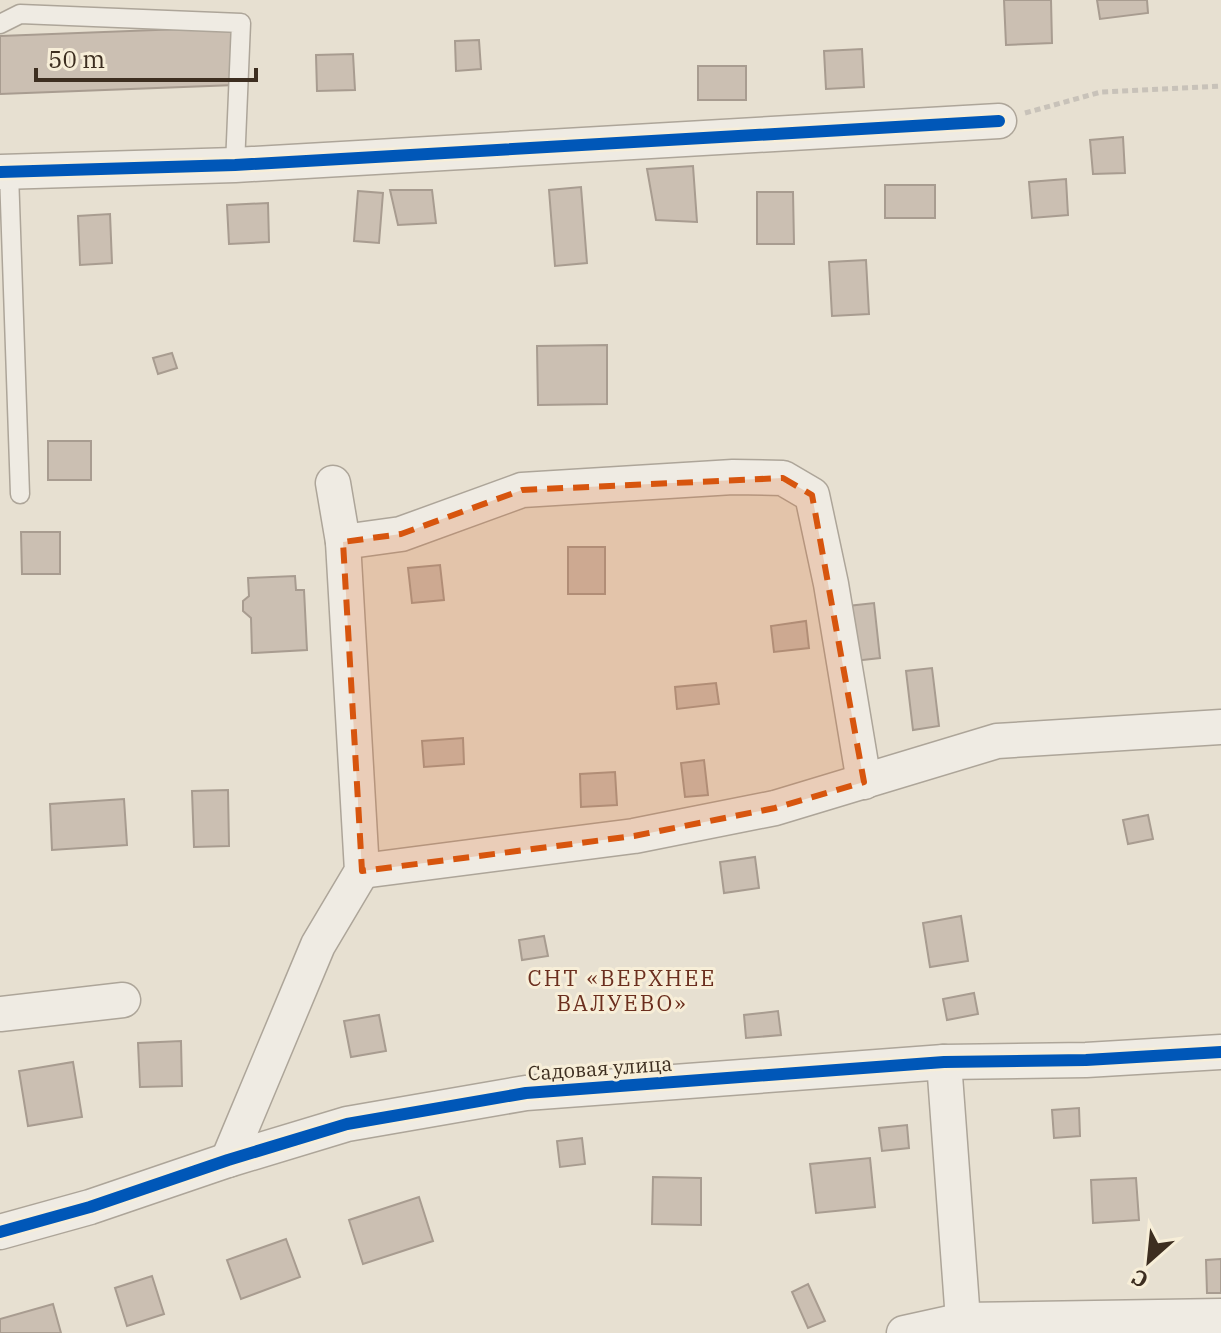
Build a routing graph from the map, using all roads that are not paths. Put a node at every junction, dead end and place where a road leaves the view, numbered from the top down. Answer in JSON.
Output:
{"nodes":[{"id":1,"x":0,"y":24,"type":"edge"},
{"id":2,"x":999,"y":121,"type":"road end"},
{"id":3,"x":235,"y":165,"type":"junction"},
{"id":4,"x":4,"y":173,"type":"edge"},
{"id":5,"x":333,"y":483,"type":"dead end"},
{"id":6,"x":20,"y":494,"type":"dead end"},
{"id":7,"x":343,"y":542,"type":"junction"},
{"id":8,"x":1221,"y":727,"type":"edge"},
{"id":9,"x":864,"y":782,"type":"junction"},
{"id":10,"x":362,"y":871,"type":"junction"},
{"id":11,"x":123,"y":1000,"type":"dead end"},
{"id":12,"x":0,"y":1014,"type":"edge"},
{"id":13,"x":1221,"y":1052,"type":"edge"},
{"id":14,"x":944,"y":1062,"type":"junction"},
{"id":15,"x":228,"y":1160,"type":"junction"},
{"id":16,"x":0,"y":1232,"type":"edge"},
{"id":17,"x":1221,"y":1316,"type":"edge"},
{"id":18,"x":963,"y":1320,"type":"junction"},
{"id":19,"x":904,"y":1333,"type":"edge"}],
"edges":[{"from":1,"to":3,"type":"lane"},
{"from":2,"to":3,"type":"street"},
{"from":3,"to":4,"type":"street"},
{"from":4,"to":6,"type":"lane"},
{"from":5,"to":7,"type":"street"},
{"from":7,"to":9,"type":"street"},
{"from":7,"to":10,"type":"street"},
{"from":8,"to":9,"type":"street"},
{"from":9,"to":10,"type":"street"},
{"from":10,"to":15,"type":"street"},
{"from":11,"to":12,"type":"street"},
{"from":13,"to":14,"type":"street","name":"Садовая улица"},
{"from":14,"to":15,"type":"street","name":"Садовая улица"},
{"from":14,"to":18,"type":"street"},
{"from":15,"to":16,"type":"street","name":"Садовая улица"},
{"from":17,"to":18,"type":"street"},
{"from":18,"to":19,"type":"street"}]}
